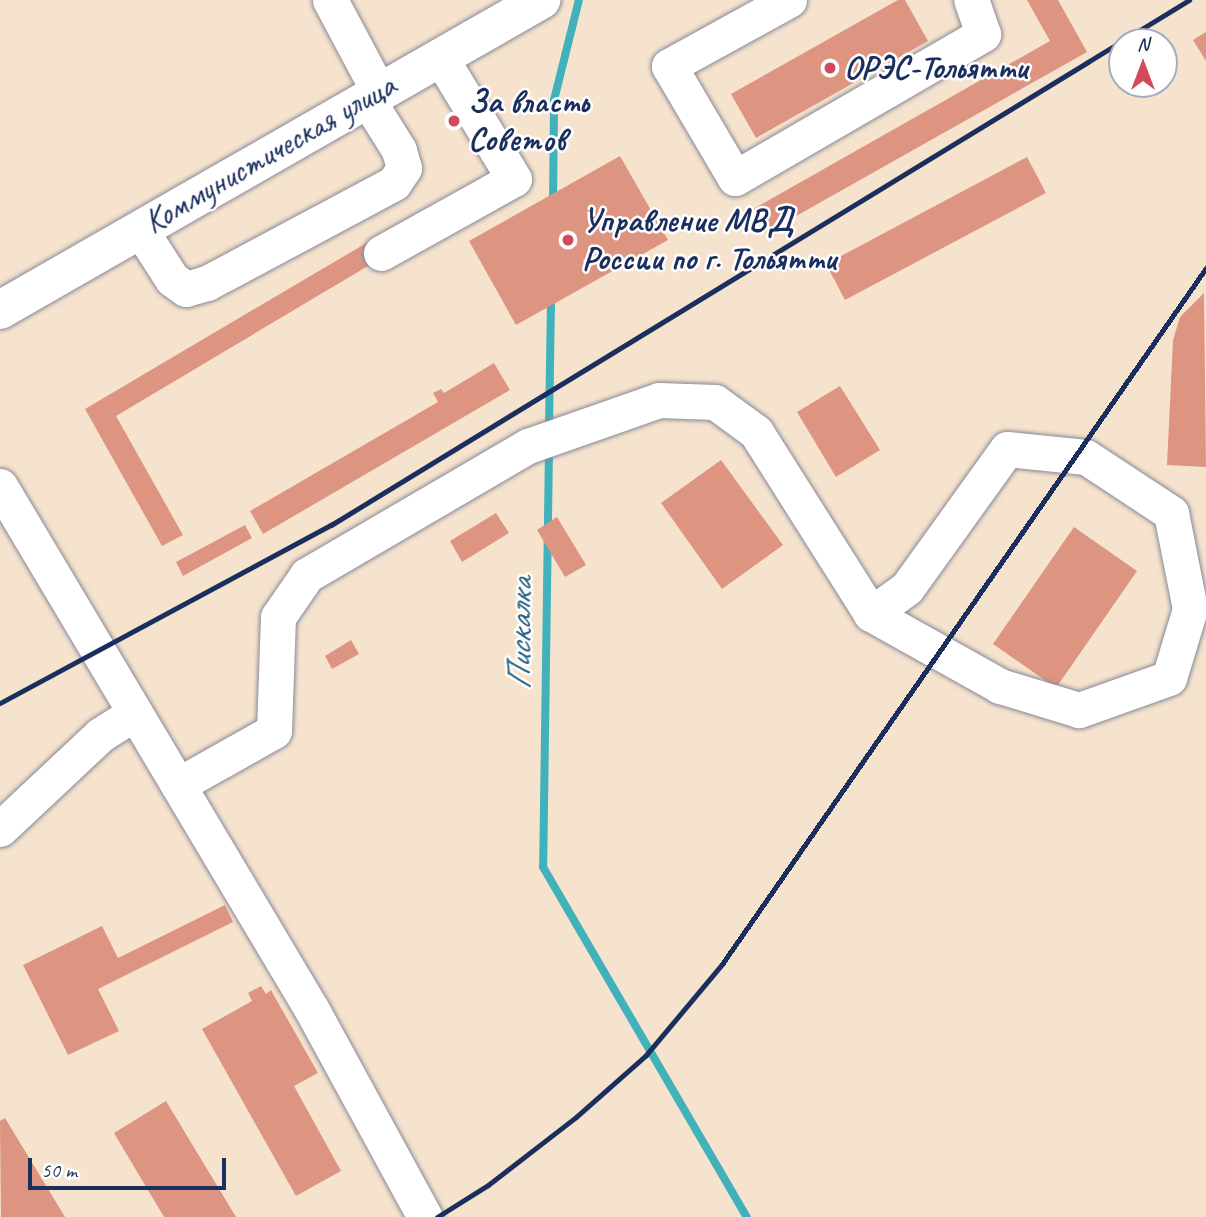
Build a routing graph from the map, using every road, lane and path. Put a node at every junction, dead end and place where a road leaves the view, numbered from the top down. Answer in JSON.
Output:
{"nodes":[{"id":1,"x":330,"y":0,"type":"edge"},
{"id":2,"x":541,"y":0,"type":"edge"},
{"id":3,"x":789,"y":0,"type":"edge"},
{"id":4,"x":971,"y":0,"type":"edge"},
{"id":5,"x":440,"y":57,"type":"junction"},
{"id":6,"x":373,"y":95,"type":"junction"},
{"id":7,"x":140,"y":229,"type":"junction"},
{"id":8,"x":381,"y":253,"type":"dead end"},
{"id":9,"x":0,"y":310,"type":"edge"},
{"id":10,"x":0,"y":486,"type":"edge"},
{"id":11,"x":871,"y":614,"type":"junction"},
{"id":12,"x":135,"y":713,"type":"junction"},
{"id":13,"x":178,"y":785,"type":"junction"},
{"id":14,"x":0,"y":829,"type":"edge"},
{"id":15,"x":425,"y":1217,"type":"edge"}],
"edges":[{"from":1,"to":6,"type":"street"},
{"from":2,"to":5,"type":"main road","name":"Коммунистическая улица"},
{"from":3,"to":4,"type":"street"},
{"from":5,"to":6,"type":"main road","name":"Коммунистическая улица"},
{"from":5,"to":8,"type":"street"},
{"from":6,"to":7,"type":"main road","name":"Коммунистическая улица"},
{"from":6,"to":7,"type":"street"},
{"from":7,"to":9,"type":"main road","name":"Коммунистическая улица"},
{"from":10,"to":12,"type":"street"},
{"from":11,"to":11,"type":"street"},
{"from":11,"to":13,"type":"street"},
{"from":12,"to":13,"type":"street"},
{"from":12,"to":14,"type":"street"},
{"from":13,"to":15,"type":"street"}]}
